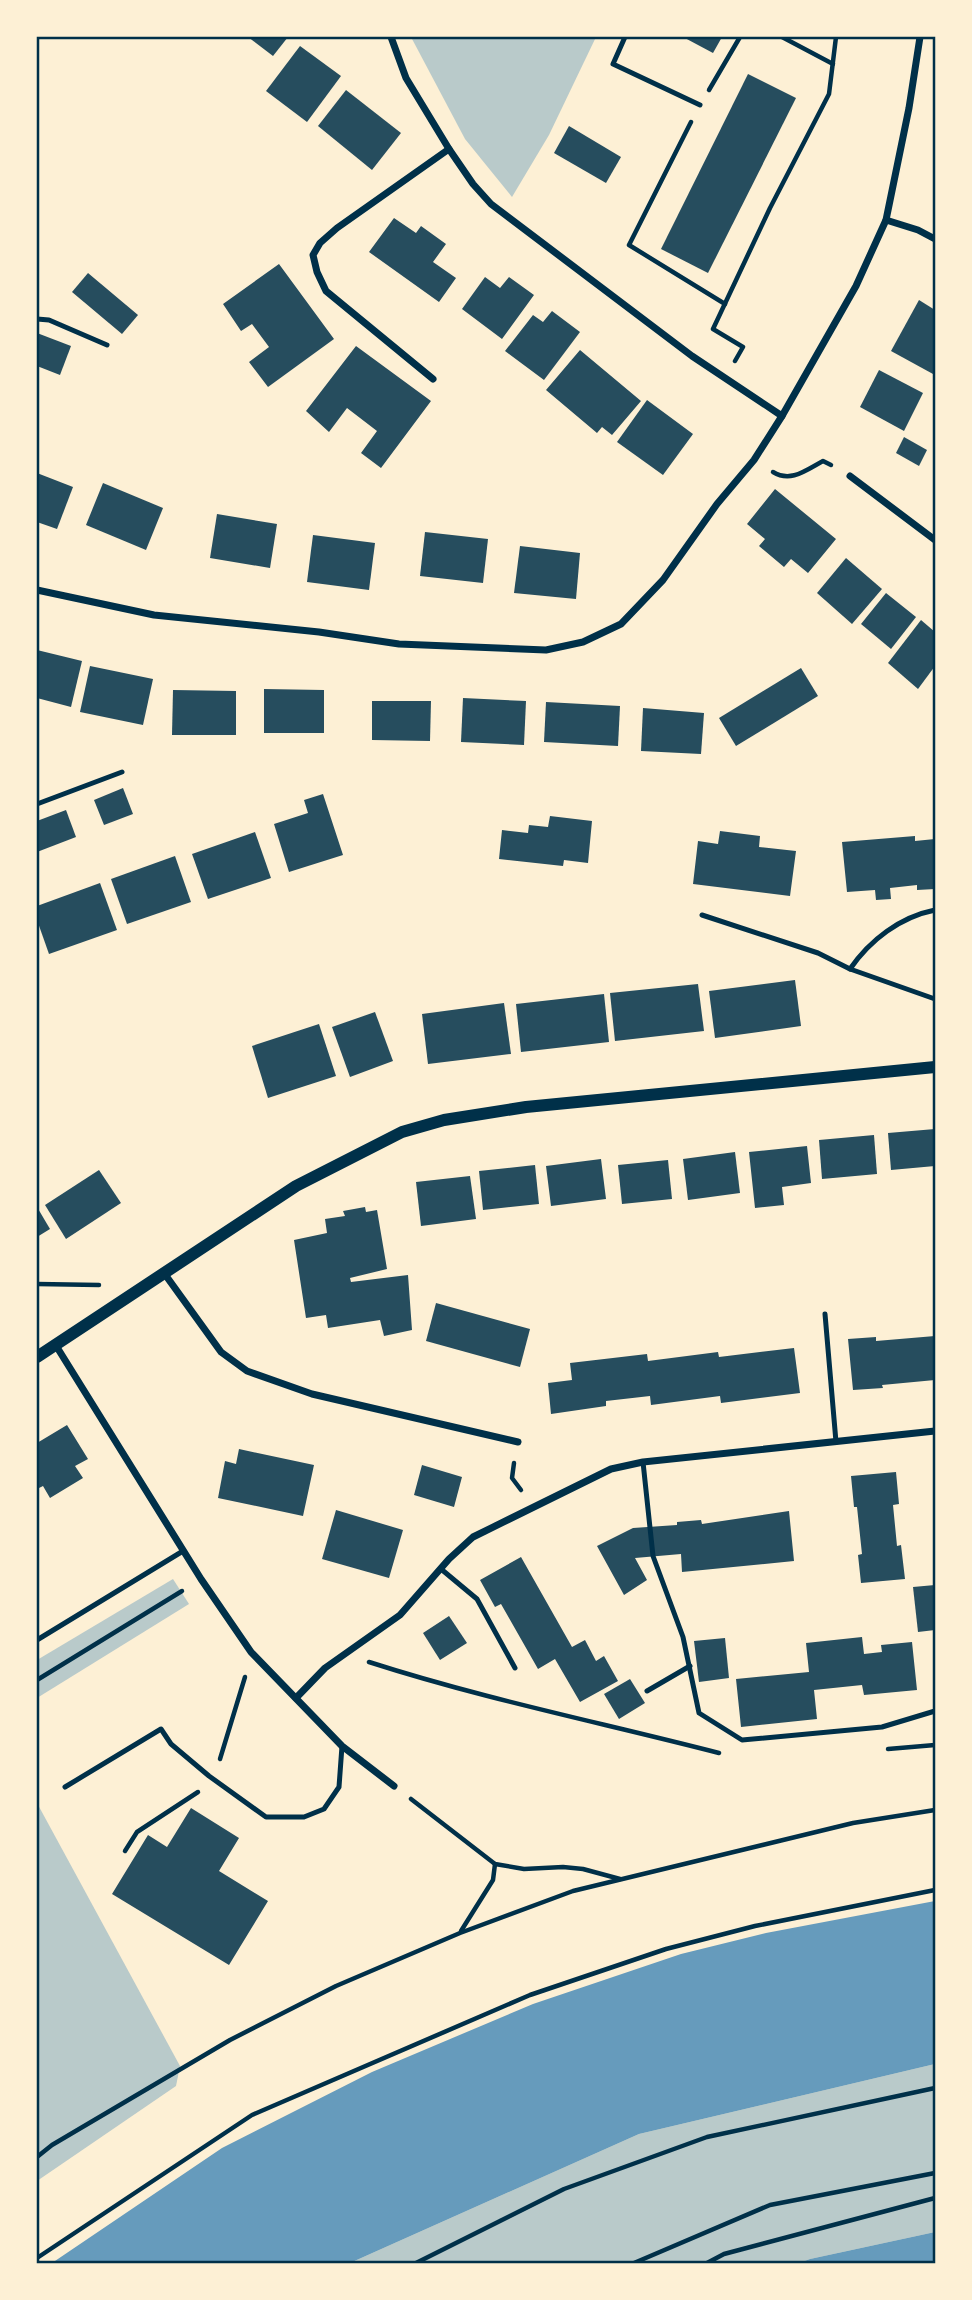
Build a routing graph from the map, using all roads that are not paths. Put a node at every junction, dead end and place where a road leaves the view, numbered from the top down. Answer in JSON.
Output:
{"nodes":[{"id":1,"x":391,"y":37,"type":"edge"},
{"id":2,"x":625,"y":37,"type":"edge"},
{"id":3,"x":920,"y":37,"type":"edge"},
{"id":4,"x":700,"y":105,"type":"road end"},
{"id":5,"x":449,"y":149,"type":"junction"},
{"id":6,"x":886,"y":220,"type":"junction"},
{"id":7,"x":935,"y":239,"type":"edge"},
{"id":8,"x":37,"y":319,"type":"edge"},
{"id":9,"x":107,"y":345,"type":"dead end"},
{"id":10,"x":433,"y":379,"type":"dead end"},
{"id":11,"x":782,"y":416,"type":"junction"},
{"id":12,"x":850,"y":476,"type":"road end"},
{"id":13,"x":935,"y":540,"type":"edge"},
{"id":14,"x":37,"y":590,"type":"edge"},
{"id":15,"x":122,"y":772,"type":"dead end"},
{"id":16,"x":37,"y":804,"type":"edge"},
{"id":17,"x":935,"y":910,"type":"edge"},
{"id":18,"x":702,"y":915,"type":"dead end"},
{"id":19,"x":850,"y":969,"type":"junction"},
{"id":20,"x":935,"y":999,"type":"edge"},
{"id":21,"x":935,"y":1066,"type":"edge"},
{"id":22,"x":164,"y":1273,"type":"junction"},
{"id":23,"x":825,"y":1314,"type":"dead end"},
{"id":24,"x":55,"y":1344,"type":"junction"},
{"id":25,"x":37,"y":1357,"type":"edge"},
{"id":26,"x":935,"y":1431,"type":"edge"},
{"id":27,"x":518,"y":1442,"type":"road end"},
{"id":28,"x":836,"y":1442,"type":"junction"},
{"id":29,"x":643,"y":1462,"type":"junction"},
{"id":30,"x":183,"y":1551,"type":"junction"},
{"id":31,"x":441,"y":1569,"type":"junction"},
{"id":32,"x":37,"y":1640,"type":"edge"},
{"id":33,"x":690,"y":1666,"type":"junction"},
{"id":34,"x":515,"y":1668,"type":"dead end"},
{"id":35,"x":647,"y":1691,"type":"dead end"},
{"id":36,"x":296,"y":1698,"type":"junction"},
{"id":37,"x":935,"y":1712,"type":"edge"},
{"id":38,"x":342,"y":1746,"type":"junction"},
{"id":39,"x":394,"y":1786,"type":"road end"},
{"id":40,"x":65,"y":1787,"type":"dead end"}],
"edges":[{"from":1,"to":5,"type":"street"},
{"from":2,"to":4,"type":"lane"},
{"from":3,"to":6,"type":"street"},
{"from":5,"to":10,"type":"street"},
{"from":5,"to":11,"type":"street"},
{"from":6,"to":7,"type":"street"},
{"from":6,"to":11,"type":"street"},
{"from":8,"to":9,"type":"lane"},
{"from":11,"to":14,"type":"street"},
{"from":12,"to":13,"type":"street"},
{"from":15,"to":16,"type":"lane"},
{"from":17,"to":19,"type":"lane"},
{"from":18,"to":19,"type":"lane"},
{"from":19,"to":20,"type":"lane"},
{"from":21,"to":22,"type":"street"},
{"from":22,"to":24,"type":"street"},
{"from":22,"to":27,"type":"street"},
{"from":23,"to":28,"type":"lane"},
{"from":24,"to":25,"type":"street"},
{"from":24,"to":30,"type":"street"},
{"from":26,"to":28,"type":"street"},
{"from":28,"to":29,"type":"street"},
{"from":29,"to":31,"type":"street"},
{"from":29,"to":33,"type":"lane"},
{"from":30,"to":32,"type":"lane"},
{"from":30,"to":36,"type":"street"},
{"from":31,"to":34,"type":"lane"},
{"from":31,"to":36,"type":"street"},
{"from":33,"to":35,"type":"lane"},
{"from":33,"to":37,"type":"lane"},
{"from":36,"to":38,"type":"street"},
{"from":38,"to":39,"type":"street"},
{"from":38,"to":40,"type":"lane"}]}
